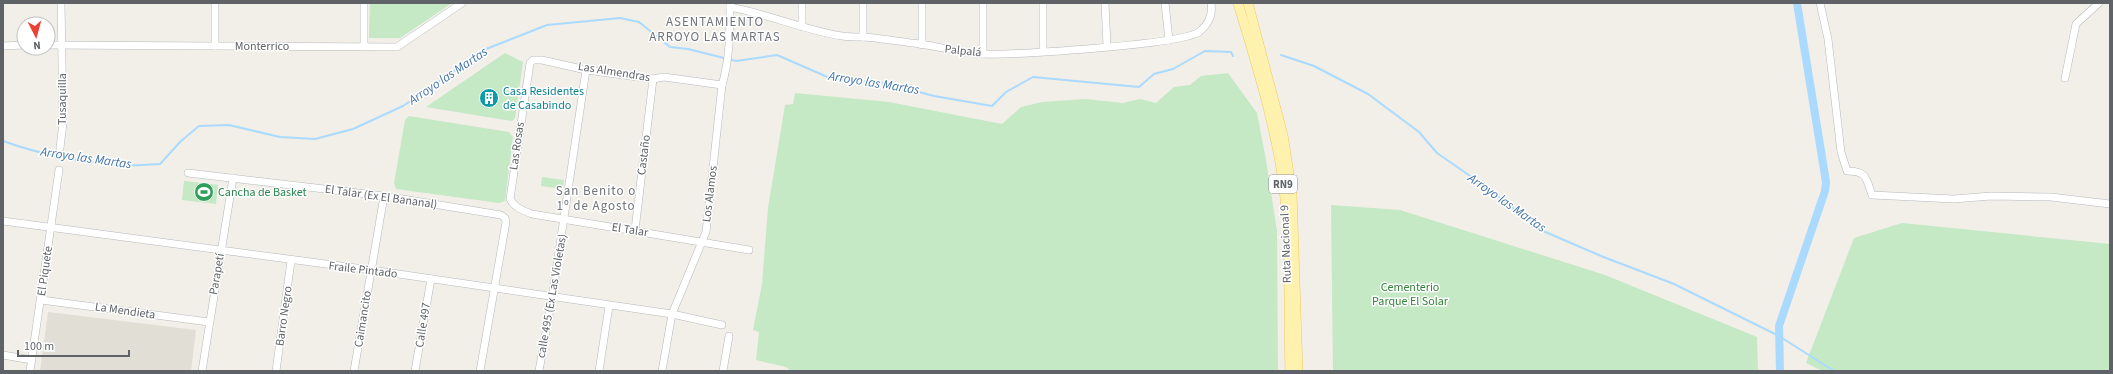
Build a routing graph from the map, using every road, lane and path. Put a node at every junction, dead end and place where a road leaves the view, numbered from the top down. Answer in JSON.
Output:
{"nodes":[{"id":1,"x":61,"y":3,"type":"edge"},
{"id":2,"x":215,"y":3,"type":"edge"},
{"id":3,"x":364,"y":3,"type":"edge"},
{"id":4,"x":462,"y":3,"type":"edge"},
{"id":5,"x":802,"y":3,"type":"edge"},
{"id":6,"x":863,"y":3,"type":"edge"},
{"id":7,"x":922,"y":3,"type":"edge"},
{"id":8,"x":983,"y":3,"type":"edge"},
{"id":9,"x":1043,"y":3,"type":"edge"},
{"id":10,"x":1105,"y":3,"type":"edge"},
{"id":11,"x":1165,"y":3,"type":"edge"},
{"id":12,"x":1211,"y":3,"type":"edge"},
{"id":13,"x":1238,"y":3,"type":"edge"},
{"id":14,"x":1248,"y":3,"type":"edge"},
{"id":15,"x":1820,"y":3,"type":"edge"},
{"id":16,"x":2099,"y":3,"type":"edge"},
{"id":17,"x":730,"y":5,"type":"edge"},
{"id":18,"x":802,"y":27,"type":"junction"},
{"id":19,"x":863,"y":37,"type":"junction"},
{"id":20,"x":1169,"y":40,"type":"junction"},
{"id":21,"x":56,"y":45,"type":"edge"},
{"id":22,"x":62,"y":45,"type":"junction"},
{"id":23,"x":364,"y":45,"type":"junction"},
{"id":24,"x":922,"y":45,"type":"junction"},
{"id":25,"x":3,"y":46,"type":"edge"},
{"id":26,"x":16,"y":46,"type":"edge"},
{"id":27,"x":215,"y":46,"type":"junction"},
{"id":28,"x":1107,"y":46,"type":"junction"},
{"id":29,"x":1043,"y":51,"type":"junction"},
{"id":30,"x":983,"y":54,"type":"junction"},
{"id":31,"x":530,"y":62,"type":"joint"},
{"id":32,"x":586,"y":70,"type":"junction"},
{"id":33,"x":2065,"y":78,"type":"dead end"},
{"id":34,"x":653,"y":79,"type":"junction"},
{"id":35,"x":722,"y":85,"type":"junction"},
{"id":36,"x":60,"y":148,"type":"dead end"},
{"id":37,"x":59,"y":170,"type":"dead end"},
{"id":38,"x":188,"y":173,"type":"dead end"},
{"id":39,"x":233,"y":178,"type":"junction"},
{"id":40,"x":384,"y":196,"type":"junction"},
{"id":41,"x":2110,"y":204,"type":"edge"},
{"id":42,"x":513,"y":205,"type":"joint"},
{"id":43,"x":564,"y":220,"type":"junction"},
{"id":44,"x":3,"y":221,"type":"edge"},
{"id":45,"x":51,"y":227,"type":"junction"},
{"id":46,"x":635,"y":230,"type":"junction"},
{"id":47,"x":702,"y":242,"type":"junction"},
{"id":48,"x":749,"y":250,"type":"dead end"},
{"id":49,"x":221,"y":251,"type":"junction"},
{"id":50,"x":291,"y":261,"type":"junction"},
{"id":51,"x":371,"y":270,"type":"junction"},
{"id":52,"x":431,"y":279,"type":"junction"},
{"id":53,"x":494,"y":289,"type":"junction"},
{"id":54,"x":552,"y":298,"type":"junction"},
{"id":55,"x":41,"y":300,"type":"junction"},
{"id":56,"x":609,"y":306,"type":"junction"},
{"id":57,"x":672,"y":314,"type":"junction"},
{"id":58,"x":209,"y":322,"type":"junction"},
{"id":59,"x":722,"y":325,"type":"dead end"},
{"id":60,"x":729,"y":336,"type":"dead end"},
{"id":61,"x":3,"y":355,"type":"edge"},
{"id":62,"x":32,"y":360,"type":"junction"},
{"id":63,"x":30,"y":371,"type":"edge"},
{"id":64,"x":202,"y":371,"type":"edge"},
{"id":65,"x":276,"y":371,"type":"edge"},
{"id":66,"x":354,"y":371,"type":"edge"},
{"id":67,"x":415,"y":371,"type":"edge"},
{"id":68,"x":480,"y":371,"type":"edge"},
{"id":69,"x":539,"y":371,"type":"edge"},
{"id":70,"x":599,"y":371,"type":"edge"},
{"id":71,"x":662,"y":371,"type":"edge"},
{"id":72,"x":723,"y":371,"type":"edge"},
{"id":73,"x":1290,"y":371,"type":"edge"},
{"id":74,"x":1298,"y":371,"type":"edge"}],
"edges":[{"from":1,"to":22,"type":"street","name":"Tusaquilla"},
{"from":2,"to":27,"type":"street"},
{"from":3,"to":23,"type":"street"},
{"from":4,"to":23,"type":"street","name":"Monterrico"},
{"from":5,"to":18,"type":"street"},
{"from":6,"to":19,"type":"street"},
{"from":7,"to":24,"type":"street"},
{"from":8,"to":30,"type":"street"},
{"from":9,"to":29,"type":"street"},
{"from":10,"to":28,"type":"street"},
{"from":11,"to":20,"type":"street"},
{"from":12,"to":20,"type":"street","name":"Palpalá"},
{"from":13,"to":73,"type":"main road","name":"Ruta Nacional 9","number":"RN9"},
{"from":14,"to":74,"type":"main road","name":"Ruta Nacional 9","number":"RN9"},
{"from":15,"to":41,"type":"street"},
{"from":16,"to":33,"type":"street"},
{"from":17,"to":18,"type":"street","name":"Palpalá"},
{"from":17,"to":35,"type":"street","name":"Los Alamos"},
{"from":18,"to":19,"type":"street","name":"Palpalá"},
{"from":19,"to":24,"type":"street","name":"Palpalá"},
{"from":20,"to":28,"type":"street","name":"Palpalá"},
{"from":21,"to":22,"type":"street","name":"Monterrico"},
{"from":22,"to":27,"type":"street","name":"Monterrico"},
{"from":22,"to":36,"type":"street","name":"Tusaquilla"},
{"from":23,"to":27,"type":"street","name":"Monterrico"},
{"from":24,"to":30,"type":"street","name":"Palpalá"},
{"from":25,"to":26,"type":"street"},
{"from":28,"to":29,"type":"street","name":"Palpalá"},
{"from":29,"to":30,"type":"street","name":"Palpalá"},
{"from":31,"to":32,"type":"street","name":"Las Almendras"},
{"from":31,"to":42,"type":"street","name":"Las Rosas"},
{"from":32,"to":34,"type":"street","name":"Las Almendras"},
{"from":32,"to":43,"type":"street","name":"calle 495 (Ex Las Violetas)"},
{"from":34,"to":35,"type":"street","name":"Las Almendras"},
{"from":34,"to":46,"type":"street","name":"Castaño"},
{"from":35,"to":47,"type":"street","name":"Los Alamos"},
{"from":37,"to":45,"type":"street","name":"El Piquete"},
{"from":38,"to":39,"type":"street","name":"El Talar (Ex El Bananal)"},
{"from":39,"to":40,"type":"street","name":"El Talar (Ex El Bananal)"},
{"from":39,"to":49,"type":"street","name":"Parapetí"},
{"from":40,"to":51,"type":"street","name":"Caimancito"},
{"from":40,"to":53,"type":"street","name":"El Talar (Ex El Bananal)"},
{"from":42,"to":43,"type":"street","name":"El Talar"},
{"from":43,"to":46,"type":"street","name":"El Talar"},
{"from":43,"to":54,"type":"street","name":"calle 495 (Ex Las Violetas)"},
{"from":44,"to":45,"type":"street","name":"Fraile Pintado"},
{"from":45,"to":49,"type":"street","name":"Fraile Pintado"},
{"from":45,"to":55,"type":"street","name":"El Piquete"},
{"from":46,"to":47,"type":"street","name":"El Talar"},
{"from":47,"to":48,"type":"street","name":"El Talar"},
{"from":47,"to":57,"type":"street","name":"Los Alamos"},
{"from":49,"to":50,"type":"street","name":"Fraile Pintado"},
{"from":49,"to":58,"type":"street","name":"Parapetí"},
{"from":50,"to":51,"type":"street","name":"Fraile Pintado"},
{"from":50,"to":65,"type":"street","name":"Barro Negro"},
{"from":51,"to":52,"type":"street","name":"Fraile Pintado"},
{"from":51,"to":66,"type":"street","name":"Caimancito"},
{"from":52,"to":53,"type":"street","name":"Fraile Pintado"},
{"from":52,"to":67,"type":"street","name":"Calle 497"},
{"from":53,"to":54,"type":"street","name":"Fraile Pintado"},
{"from":53,"to":68,"type":"street"},
{"from":54,"to":56,"type":"street","name":"Fraile Pintado"},
{"from":54,"to":69,"type":"street","name":"calle 495 (Ex Las Violetas)"},
{"from":55,"to":58,"type":"street","name":"La Mendieta"},
{"from":55,"to":62,"type":"street","name":"El Piquete"},
{"from":56,"to":57,"type":"street","name":"Fraile Pintado"},
{"from":56,"to":70,"type":"street"},
{"from":57,"to":59,"type":"street","name":"Fraile Pintado"},
{"from":57,"to":71,"type":"street","name":"Los Alamos"},
{"from":58,"to":64,"type":"street","name":"Parapetí"},
{"from":60,"to":72,"type":"street"},
{"from":61,"to":62,"type":"street"},
{"from":62,"to":63,"type":"street","name":"El Piquete"}]}
